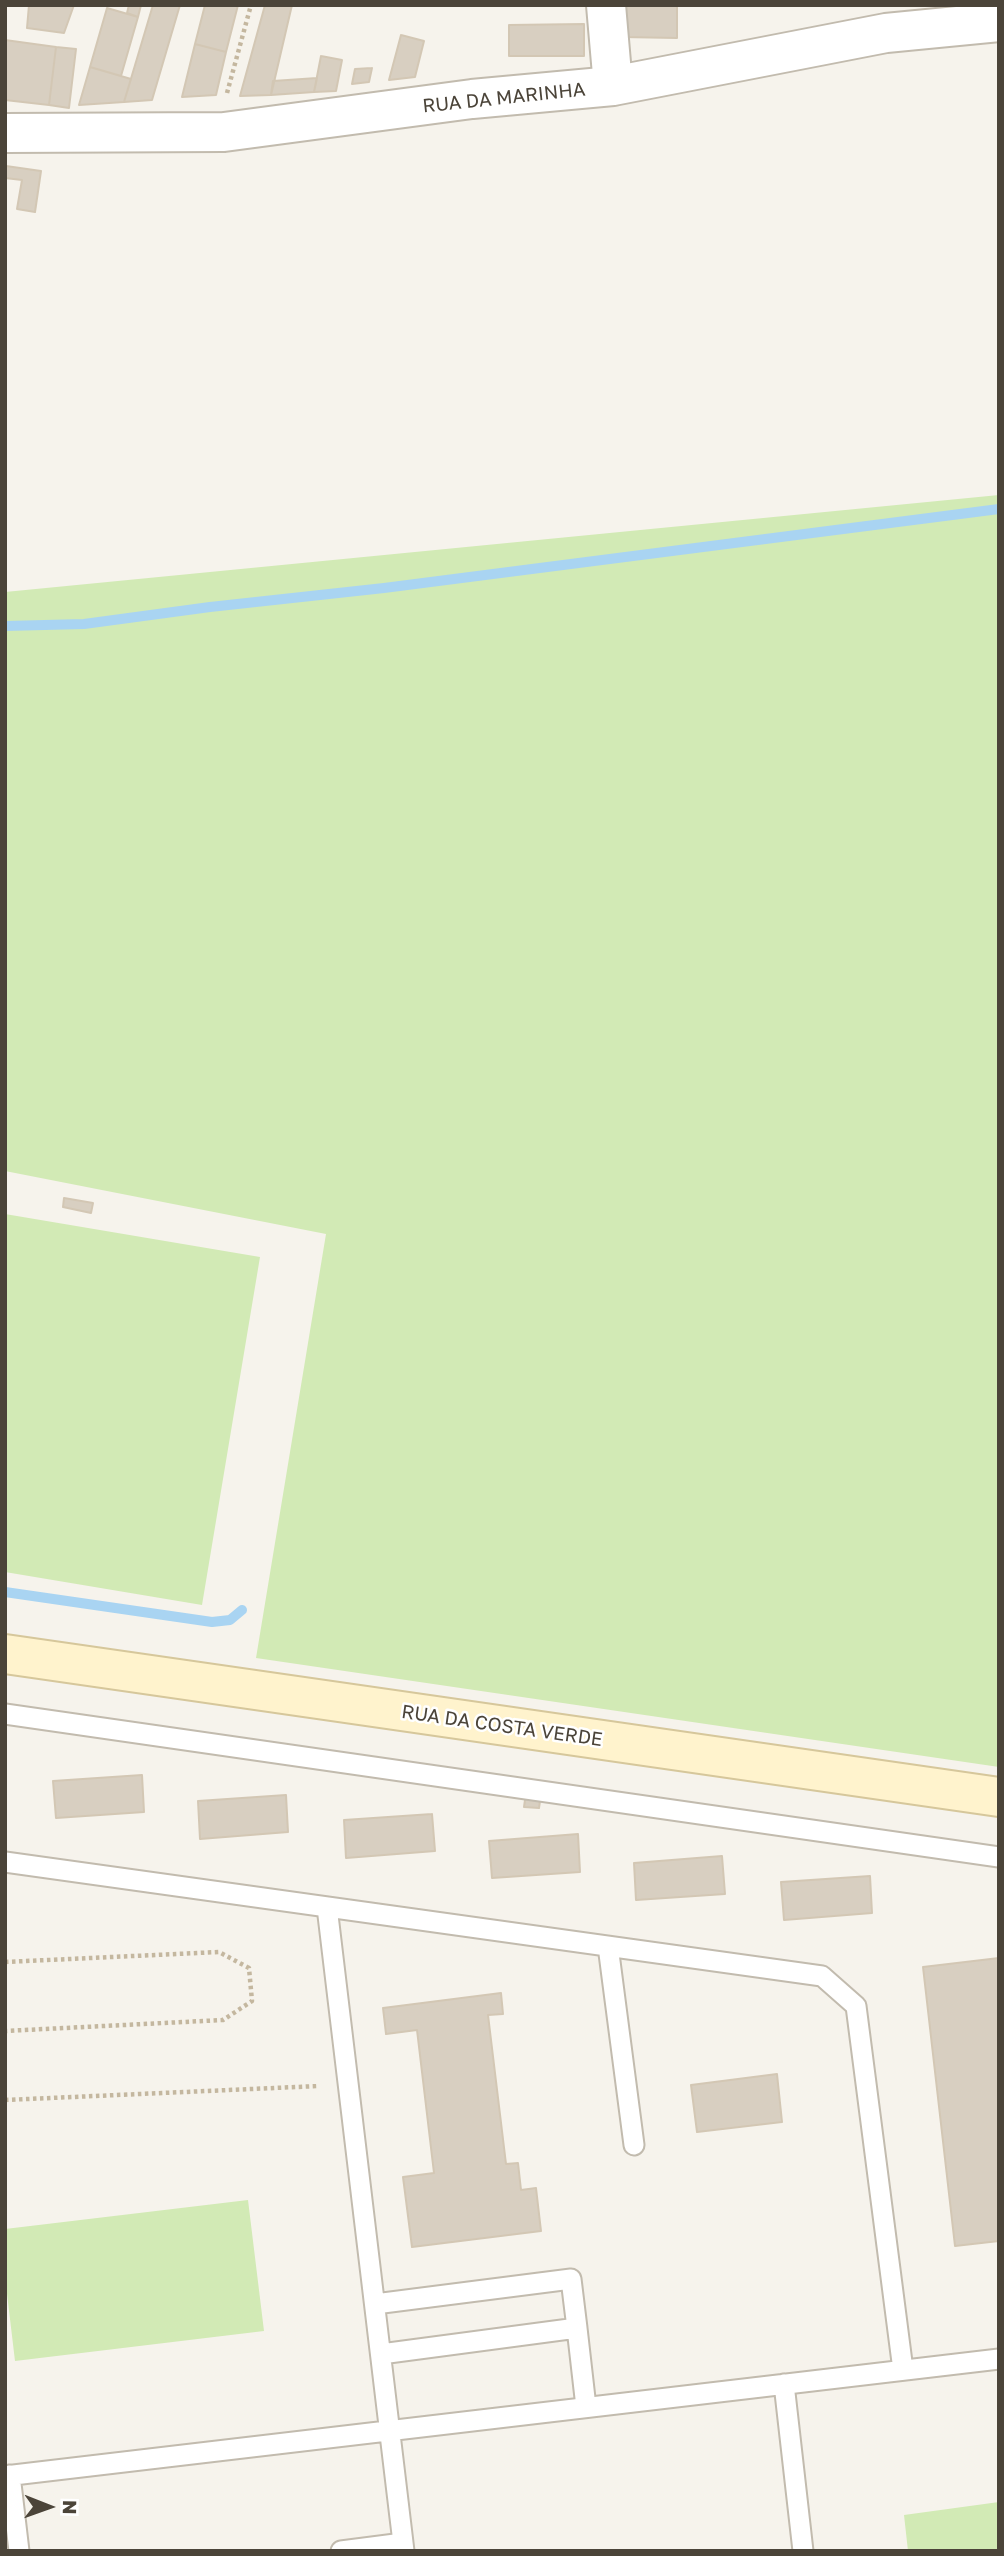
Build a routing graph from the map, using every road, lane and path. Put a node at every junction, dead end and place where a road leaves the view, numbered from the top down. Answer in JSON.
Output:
{"nodes":[{"id":1,"x":251,"y":5,"type":"edge"},
{"id":2,"x":606,"y":5,"type":"edge"},
{"id":3,"x":998,"y":5,"type":"edge"},
{"id":4,"x":999,"y":13,"type":"edge"},
{"id":5,"x":999,"y":22,"type":"edge"},
{"id":6,"x":613,"y":86,"type":"junction"},
{"id":7,"x":223,"y":132,"type":"junction"},
{"id":8,"x":5,"y":133,"type":"edge"},
{"id":9,"x":5,"y":1654,"type":"edge"},
{"id":10,"x":5,"y":1714,"type":"edge"},
{"id":11,"x":999,"y":1797,"type":"edge"},
{"id":12,"x":999,"y":1857,"type":"edge"},
{"id":13,"x":5,"y":1863,"type":"edge"},
{"id":14,"x":327,"y":1907,"type":"junction"},
{"id":15,"x":608,"y":1946,"type":"junction"},
{"id":16,"x":5,"y":1962,"type":"edge"},
{"id":17,"x":5,"y":2031,"type":"edge"},
{"id":18,"x":348,"y":2084,"type":"junction"},
{"id":19,"x":5,"y":2100,"type":"edge"},
{"id":20,"x":634,"y":2145,"type":"dead end"},
{"id":21,"x":375,"y":2304,"type":"junction"},
{"id":22,"x":577,"y":2328,"type":"junction"},
{"id":23,"x":381,"y":2354,"type":"junction"},
{"id":24,"x":999,"y":2359,"type":"edge"},
{"id":25,"x":903,"y":2370,"type":"junction"},
{"id":26,"x":784,"y":2384,"type":"junction"},
{"id":27,"x":586,"y":2407,"type":"junction"},
{"id":28,"x":390,"y":2431,"type":"junction"},
{"id":29,"x":8,"y":2476,"type":"edge"},
{"id":30,"x":404,"y":2547,"type":"edge"},
{"id":31,"x":19,"y":2551,"type":"edge"},
{"id":32,"x":341,"y":2551,"type":"edge"},
{"id":33,"x":803,"y":2551,"type":"edge"}],
"edges":[{"from":1,"to":7,"type":"path"},
{"from":2,"to":6,"type":"street"},
{"from":3,"to":4,"type":"street"},
{"from":5,"to":6,"type":"street","name":"RUA DA MARINHA"},
{"from":6,"to":7,"type":"street","name":"RUA DA MARINHA"},
{"from":7,"to":8,"type":"street","name":"RUA DA MARINHA"},
{"from":9,"to":11,"type":"street","name":"RUA DA COSTA VERDE"},
{"from":10,"to":12,"type":"lane"},
{"from":13,"to":14,"type":"lane"},
{"from":14,"to":15,"type":"lane"},
{"from":14,"to":18,"type":"lane"},
{"from":15,"to":20,"type":"lane"},
{"from":15,"to":25,"type":"lane"},
{"from":16,"to":17,"type":"path"},
{"from":18,"to":19,"type":"path"},
{"from":18,"to":21,"type":"lane"},
{"from":21,"to":22,"type":"lane"},
{"from":21,"to":23,"type":"lane"},
{"from":22,"to":23,"type":"lane"},
{"from":22,"to":27,"type":"lane"},
{"from":23,"to":28,"type":"lane"},
{"from":24,"to":25,"type":"lane"},
{"from":25,"to":26,"type":"lane"},
{"from":26,"to":27,"type":"lane"},
{"from":26,"to":33,"type":"lane"},
{"from":27,"to":28,"type":"lane"},
{"from":28,"to":29,"type":"lane"},
{"from":28,"to":30,"type":"lane"},
{"from":29,"to":31,"type":"lane"},
{"from":30,"to":32,"type":"lane"}]}
